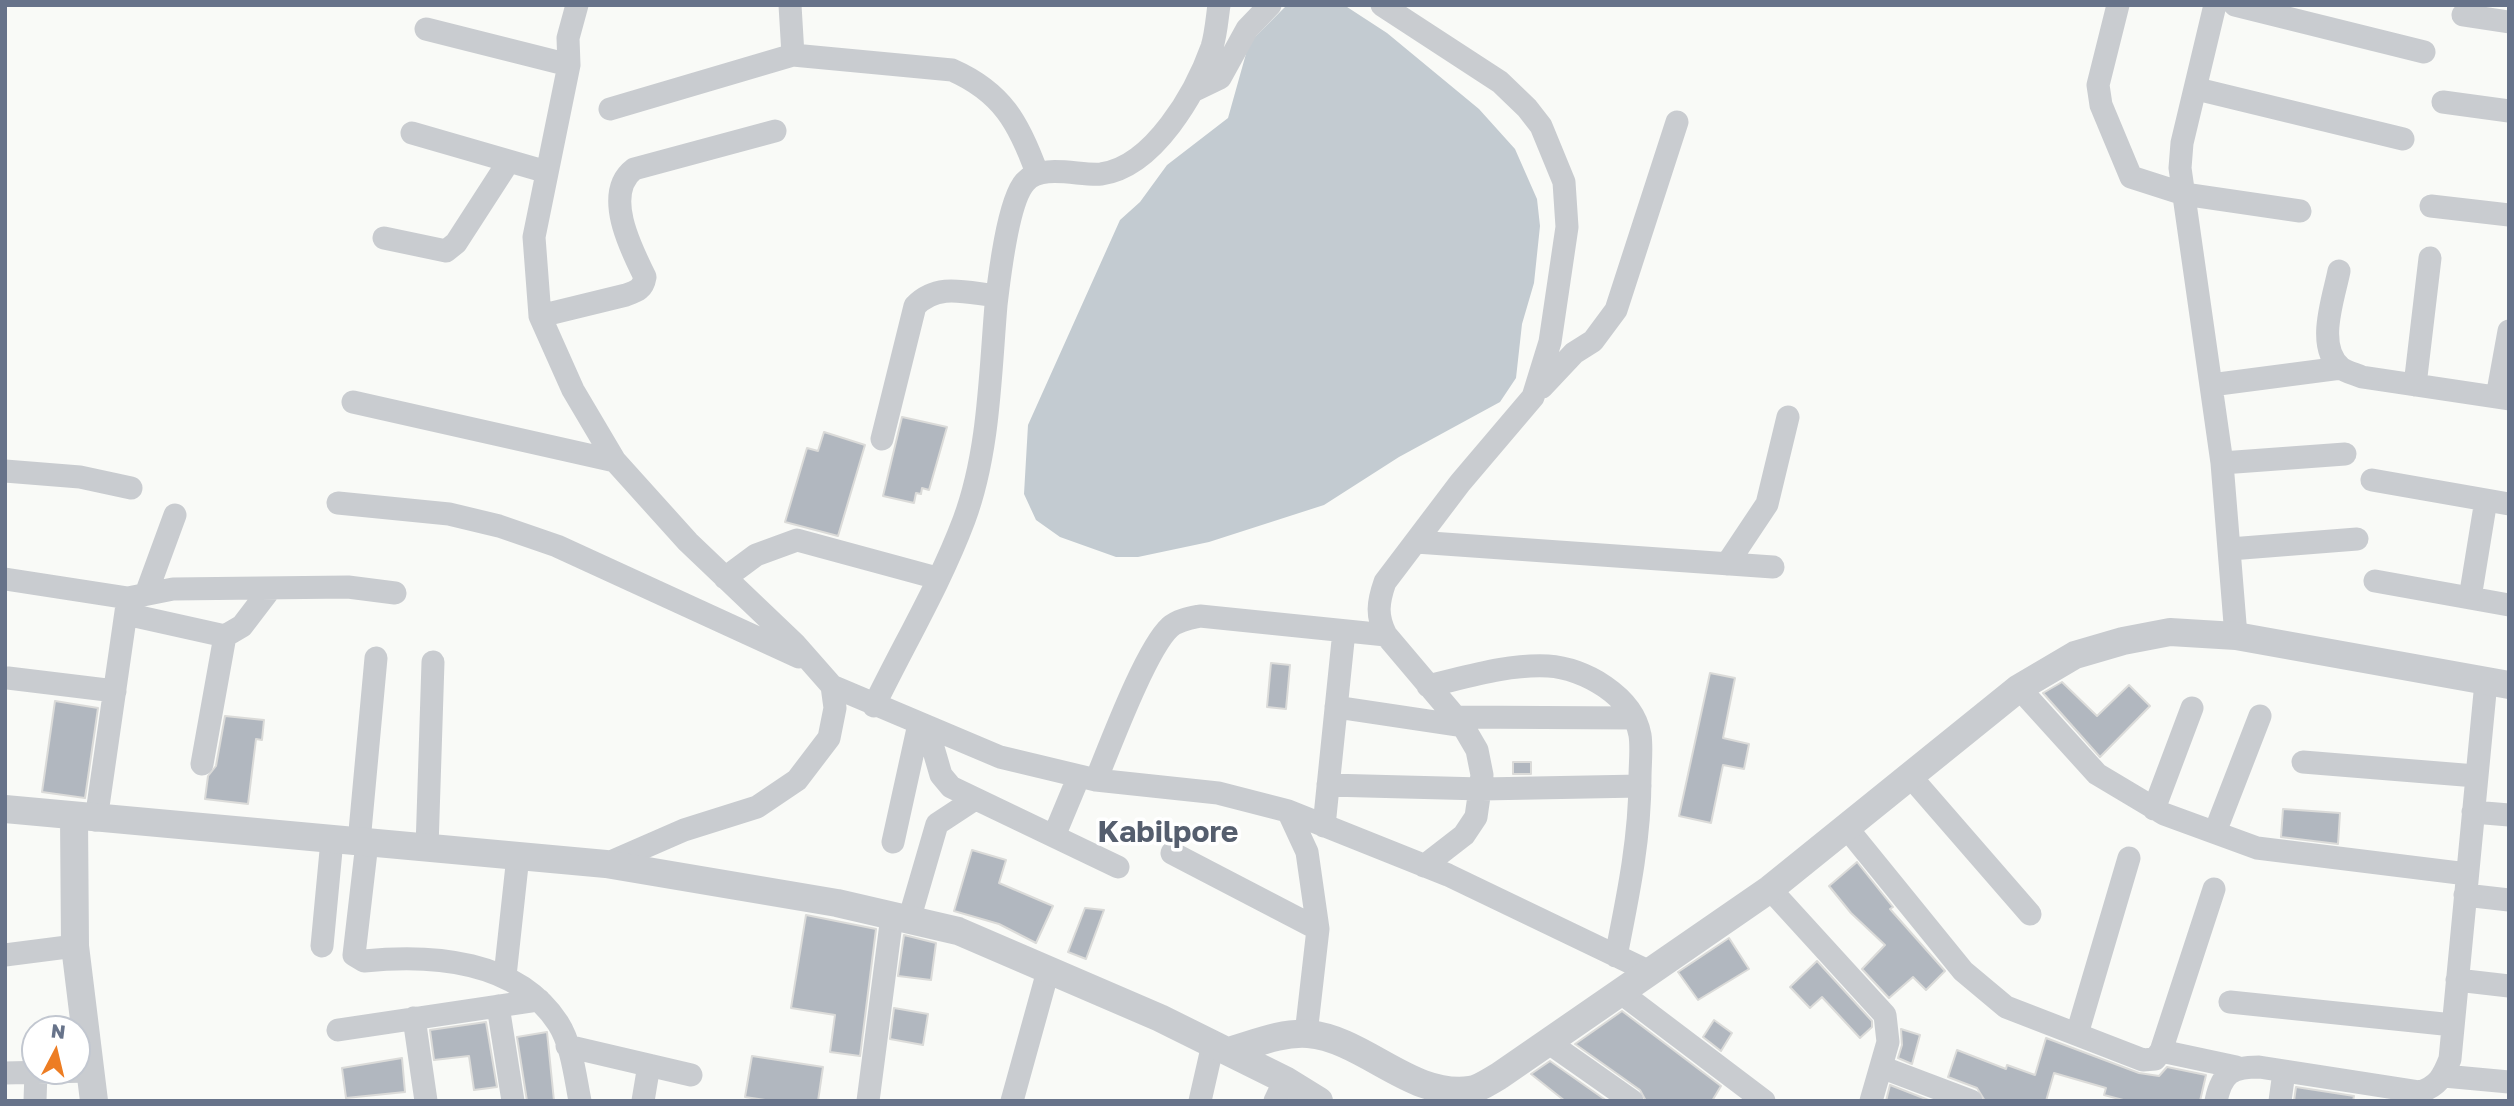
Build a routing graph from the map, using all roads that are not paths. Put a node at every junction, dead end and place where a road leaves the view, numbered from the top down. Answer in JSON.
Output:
{"nodes":[{"id":1,"x":577,"y":5,"type":"edge"},
{"id":2,"x":790,"y":5,"type":"edge"},
{"id":3,"x":1219,"y":5,"type":"edge"},
{"id":4,"x":1270,"y":5,"type":"edge"},
{"id":5,"x":1382,"y":5,"type":"edge"},
{"id":6,"x":2118,"y":5,"type":"edge"},
{"id":7,"x":2215,"y":5,"type":"edge"},
{"id":8,"x":2235,"y":5,"type":"edge"},
{"id":9,"x":2463,"y":15,"type":"dead end"},
{"id":10,"x":2509,"y":22,"type":"edge"},
{"id":11,"x":426,"y":29,"type":"dead end"},
{"id":12,"x":2424,"y":52,"type":"dead end"},
{"id":13,"x":793,"y":55,"type":"junction"},
{"id":14,"x":569,"y":65,"type":"junction"},
{"id":15,"x":2197,"y":89,"type":"junction"},
{"id":16,"x":1193,"y":91,"type":"junction"},
{"id":17,"x":2443,"y":102,"type":"dead end"},
{"id":18,"x":610,"y":109,"type":"dead end"},
{"id":19,"x":2509,"y":111,"type":"edge"},
{"id":20,"x":1677,"y":122,"type":"dead end"},
{"id":21,"x":775,"y":131,"type":"dead end"},
{"id":22,"x":412,"y":134,"type":"dead end"},
{"id":23,"x":2403,"y":139,"type":"dead end"},
{"id":24,"x":509,"y":161,"type":"junction"},
{"id":25,"x":547,"y":172,"type":"junction"},
{"id":26,"x":1037,"y":173,"type":"junction"},
{"id":27,"x":2184,"y":194,"type":"junction"},
{"id":28,"x":2431,"y":206,"type":"dead end"},
{"id":29,"x":2300,"y":211,"type":"dead end"},
{"id":30,"x":2509,"y":215,"type":"edge"},
{"id":31,"x":384,"y":238,"type":"dead end"},
{"id":32,"x":2430,"y":258,"type":"dead end"},
{"id":33,"x":2339,"y":271,"type":"dead end"},
{"id":34,"x":997,"y":296,"type":"junction"},
{"id":35,"x":540,"y":316,"type":"junction"},
{"id":36,"x":2509,"y":331,"type":"edge"},
{"id":37,"x":2341,"y":368,"type":"junction"},
{"id":38,"x":2415,"y":385,"type":"junction"},
{"id":39,"x":2211,"y":386,"type":"junction"},
{"id":40,"x":1533,"y":397,"type":"junction"},
{"id":41,"x":2503,"y":398,"type":"edge"},
{"id":42,"x":353,"y":402,"type":"dead end"},
{"id":43,"x":1788,"y":417,"type":"dead end"},
{"id":44,"x":882,"y":439,"type":"dead end"},
{"id":45,"x":2345,"y":454,"type":"dead end"},
{"id":46,"x":615,"y":461,"type":"junction"},
{"id":47,"x":2222,"y":463,"type":"junction"},
{"id":48,"x":5,"y":471,"type":"edge"},
{"id":49,"x":32,"y":473,"type":"junction"},
{"id":50,"x":5,"y":480,"type":"edge"},
{"id":51,"x":2372,"y":480,"type":"dead end"},
{"id":52,"x":131,"y":488,"type":"dead end"},
{"id":53,"x":2486,"y":500,"type":"junction"},
{"id":54,"x":338,"y":503,"type":"dead end"},
{"id":55,"x":2509,"y":504,"type":"edge"},
{"id":56,"x":175,"y":515,"type":"dead end"},
{"id":57,"x":2357,"y":539,"type":"dead end"},
{"id":58,"x":1416,"y":542,"type":"junction"},
{"id":59,"x":2230,"y":549,"type":"junction"},
{"id":60,"x":1727,"y":564,"type":"junction"},
{"id":61,"x":1773,"y":567,"type":"dead end"},
{"id":62,"x":725,"y":578,"type":"junction"},
{"id":63,"x":937,"y":578,"type":"junction"},
{"id":64,"x":5,"y":579,"type":"edge"},
{"id":65,"x":2375,"y":581,"type":"dead end"},
{"id":66,"x":271,"y":588,"type":"junction"},
{"id":67,"x":395,"y":593,"type":"dead end"},
{"id":68,"x":2470,"y":598,"type":"junction"},
{"id":69,"x":133,"y":602,"type":"junction"},
{"id":70,"x":2509,"y":605,"type":"edge"},
{"id":71,"x":1344,"y":631,"type":"junction"},
{"id":72,"x":225,"y":635,"type":"junction"},
{"id":73,"x":1386,"y":635,"type":"junction"},
{"id":74,"x":2236,"y":636,"type":"junction"},
{"id":75,"x":376,"y":658,"type":"dead end"},
{"id":76,"x":433,"y":662,"type":"dead end"},
{"id":77,"x":811,"y":662,"type":"junction"},
{"id":78,"x":8,"y":678,"type":"dead end"},
{"id":79,"x":2498,"y":683,"type":"edge"},
{"id":80,"x":832,"y":686,"type":"junction"},
{"id":81,"x":1428,"y":686,"type":"junction"},
{"id":82,"x":2019,"y":688,"type":"junction"},
{"id":83,"x":115,"y":691,"type":"junction"},
{"id":84,"x":874,"y":705,"type":"junction"},
{"id":85,"x":1336,"y":707,"type":"junction"},
{"id":86,"x":2192,"y":708,"type":"dead end"},
{"id":87,"x":2260,"y":716,"type":"dead end"},
{"id":88,"x":1633,"y":718,"type":"junction"},
{"id":89,"x":1459,"y":722,"type":"junction"},
{"id":90,"x":923,"y":725,"type":"junction"},
{"id":91,"x":2303,"y":762,"type":"dead end"},
{"id":92,"x":202,"y":764,"type":"dead end"},
{"id":93,"x":1910,"y":776,"type":"junction"},
{"id":94,"x":2476,"y":776,"type":"junction"},
{"id":95,"x":1087,"y":778,"type":"junction"},
{"id":96,"x":1328,"y":785,"type":"junction"},
{"id":97,"x":1640,"y":786,"type":"junction"},
{"id":98,"x":1482,"y":789,"type":"junction"},
{"id":99,"x":975,"y":799,"type":"junction"},
{"id":100,"x":5,"y":809,"type":"edge"},
{"id":101,"x":2154,"y":809,"type":"junction"},
{"id":102,"x":1288,"y":811,"type":"junction"},
{"id":103,"x":2473,"y":812,"type":"junction"},
{"id":104,"x":2509,"y":815,"type":"edge"},
{"id":105,"x":85,"y":818,"type":"junction"},
{"id":106,"x":1324,"y":826,"type":"junction"},
{"id":107,"x":1846,"y":827,"type":"junction"},
{"id":108,"x":2215,"y":832,"type":"junction"},
{"id":109,"x":1054,"y":836,"type":"junction"},
{"id":110,"x":353,"y":842,"type":"junction"},
{"id":111,"x":893,"y":842,"type":"dead end"},
{"id":112,"x":427,"y":848,"type":"junction"},
{"id":113,"x":1172,"y":853,"type":"dead end"},
{"id":114,"x":518,"y":856,"type":"junction"},
{"id":115,"x":2129,"y":858,"type":"dead end"},
{"id":116,"x":606,"y":864,"type":"junction"},
{"id":117,"x":1424,"y":866,"type":"junction"},
{"id":118,"x":1118,"y":867,"type":"dead end"},
{"id":119,"x":2466,"y":884,"type":"junction"},
{"id":120,"x":1770,"y":889,"type":"junction"},
{"id":121,"x":2214,"y":889,"type":"dead end"},
{"id":122,"x":2509,"y":900,"type":"edge"},
{"id":123,"x":2030,"y":914,"type":"dead end"},
{"id":124,"x":901,"y":918,"type":"junction"},
{"id":125,"x":1318,"y":929,"type":"junction"},
{"id":126,"x":75,"y":946,"type":"junction"},
{"id":127,"x":321,"y":946,"type":"dead end"},
{"id":128,"x":5,"y":955,"type":"edge"},
{"id":129,"x":1616,"y":956,"type":"junction"},
{"id":130,"x":1048,"y":971,"type":"junction"},
{"id":131,"x":1650,"y":972,"type":"junction"},
{"id":132,"x":505,"y":976,"type":"junction"},
{"id":133,"x":2457,"y":980,"type":"junction"},
{"id":134,"x":2509,"y":986,"type":"edge"},
{"id":135,"x":1620,"y":992,"type":"junction"},
{"id":136,"x":539,"y":1000,"type":"junction"},
{"id":137,"x":2230,"y":1002,"type":"dead end"},
{"id":138,"x":498,"y":1006,"type":"junction"},
{"id":139,"x":83,"y":1015,"type":"edge"},
{"id":140,"x":414,"y":1018,"type":"junction"},
{"id":141,"x":2453,"y":1025,"type":"junction"},
{"id":142,"x":338,"y":1030,"type":"dead end"},
{"id":143,"x":1306,"y":1034,"type":"junction"},
{"id":144,"x":2077,"y":1034,"type":"junction"},
{"id":145,"x":1548,"y":1042,"type":"junction"},
{"id":146,"x":567,"y":1046,"type":"junction"},
{"id":147,"x":1221,"y":1047,"type":"junction"},
{"id":148,"x":2161,"y":1051,"type":"junction"},
{"id":149,"x":649,"y":1065,"type":"junction"},
{"id":150,"x":2236,"y":1067,"type":"junction"},
{"id":151,"x":1881,"y":1068,"type":"junction"},
{"id":152,"x":2284,"y":1072,"type":"junction"},
{"id":153,"x":691,"y":1075,"type":"dead end"},
{"id":154,"x":2444,"y":1076,"type":"junction"},
{"id":155,"x":91,"y":1078,"type":"edge"},
{"id":156,"x":2509,"y":1082,"type":"edge"},
{"id":157,"x":1280,"y":1090,"type":"edge"},
{"id":158,"x":2370,"y":1093,"type":"edge"},
{"id":159,"x":1480,"y":1095,"type":"edge"},
{"id":160,"x":94,"y":1101,"type":"edge"},
{"id":161,"x":426,"y":1101,"type":"edge"},
{"id":162,"x":513,"y":1101,"type":"edge"},
{"id":163,"x":580,"y":1101,"type":"edge"},
{"id":164,"x":643,"y":1101,"type":"edge"},
{"id":165,"x":867,"y":1101,"type":"edge"},
{"id":166,"x":1012,"y":1101,"type":"edge"},
{"id":167,"x":1200,"y":1101,"type":"edge"},
{"id":168,"x":1319,"y":1101,"type":"edge"},
{"id":169,"x":1632,"y":1101,"type":"edge"},
{"id":170,"x":1764,"y":1101,"type":"edge"},
{"id":171,"x":1871,"y":1101,"type":"edge"},
{"id":172,"x":1971,"y":1101,"type":"edge"},
{"id":173,"x":2216,"y":1101,"type":"edge"},
{"id":174,"x":2280,"y":1101,"type":"edge"}],
"edges":[{"from":1,"to":14,"type":"street"},
{"from":2,"to":13,"type":"street"},
{"from":3,"to":16,"type":"street"},
{"from":4,"to":16,"type":"street"},
{"from":5,"to":40,"type":"street"},
{"from":6,"to":27,"type":"street"},
{"from":7,"to":15,"type":"street"},
{"from":8,"to":12,"type":"street"},
{"from":9,"to":10,"type":"street"},
{"from":11,"to":14,"type":"street"},
{"from":13,"to":18,"type":"street"},
{"from":13,"to":26,"type":"street"},
{"from":14,"to":25,"type":"street"},
{"from":15,"to":23,"type":"street"},
{"from":15,"to":27,"type":"street"},
{"from":16,"to":26,"type":"street"},
{"from":17,"to":19,"type":"street"},
{"from":20,"to":40,"type":"street"},
{"from":21,"to":35,"type":"street"},
{"from":22,"to":24,"type":"street"},
{"from":24,"to":25,"type":"street"},
{"from":24,"to":31,"type":"street"},
{"from":25,"to":35,"type":"street"},
{"from":26,"to":34,"type":"street"},
{"from":27,"to":29,"type":"street"},
{"from":27,"to":39,"type":"street"},
{"from":28,"to":30,"type":"street"},
{"from":32,"to":38,"type":"street"},
{"from":33,"to":37,"type":"street"},
{"from":34,"to":44,"type":"street"},
{"from":34,"to":63,"type":"street"},
{"from":35,"to":46,"type":"street"},
{"from":36,"to":41,"type":"street"},
{"from":37,"to":38,"type":"street"},
{"from":37,"to":39,"type":"street"},
{"from":38,"to":41,"type":"street"},
{"from":39,"to":47,"type":"street"},
{"from":40,"to":58,"type":"street"},
{"from":42,"to":46,"type":"street"},
{"from":43,"to":60,"type":"street"},
{"from":45,"to":47,"type":"street"},
{"from":46,"to":62,"type":"street"},
{"from":47,"to":59,"type":"street"},
{"from":48,"to":49,"type":"street"},
{"from":49,"to":50,"type":"street"},
{"from":49,"to":52,"type":"street"},
{"from":51,"to":53,"type":"street"},
{"from":53,"to":55,"type":"street"},
{"from":53,"to":68,"type":"street"},
{"from":54,"to":77,"type":"street"},
{"from":56,"to":69,"type":"street"},
{"from":57,"to":59,"type":"street"},
{"from":58,"to":60,"type":"street"},
{"from":58,"to":73,"type":"street"},
{"from":59,"to":74,"type":"street"},
{"from":60,"to":61,"type":"street"},
{"from":62,"to":63,"type":"street"},
{"from":62,"to":77,"type":"street"},
{"from":63,"to":84,"type":"street"},
{"from":64,"to":69,"type":"street"},
{"from":65,"to":68,"type":"street"},
{"from":66,"to":67,"type":"street"},
{"from":66,"to":69,"type":"street"},
{"from":66,"to":72,"type":"street"},
{"from":68,"to":70,"type":"street"},
{"from":69,"to":72,"type":"street"},
{"from":69,"to":83,"type":"street"},
{"from":71,"to":73,"type":"street"},
{"from":71,"to":85,"type":"street"},
{"from":71,"to":95,"type":"street"},
{"from":72,"to":92,"type":"street"},
{"from":73,"to":81,"type":"street"},
{"from":74,"to":79,"type":"street"},
{"from":74,"to":82,"type":"street"},
{"from":75,"to":110,"type":"street"},
{"from":76,"to":112,"type":"street"},
{"from":77,"to":80,"type":"street"},
{"from":78,"to":83,"type":"street"},
{"from":79,"to":94,"type":"street"},
{"from":80,"to":84,"type":"street"},
{"from":80,"to":116,"type":"street"},
{"from":81,"to":88,"type":"street"},
{"from":81,"to":89,"type":"street"},
{"from":82,"to":93,"type":"street"},
{"from":82,"to":101,"type":"street"},
{"from":83,"to":105,"type":"street"},
{"from":84,"to":90,"type":"street"},
{"from":85,"to":89,"type":"street"},
{"from":85,"to":96,"type":"street"},
{"from":86,"to":101,"type":"street"},
{"from":87,"to":108,"type":"street"},
{"from":88,"to":89,"type":"street"},
{"from":88,"to":97,"type":"street"},
{"from":89,"to":98,"type":"street"},
{"from":90,"to":95,"type":"street"},
{"from":90,"to":99,"type":"street"},
{"from":90,"to":111,"type":"street"},
{"from":91,"to":94,"type":"street"},
{"from":93,"to":107,"type":"street"},
{"from":93,"to":123,"type":"street"},
{"from":94,"to":103,"type":"street"},
{"from":95,"to":102,"type":"street"},
{"from":95,"to":109,"type":"street"},
{"from":96,"to":98,"type":"street"},
{"from":96,"to":106,"type":"street"},
{"from":97,"to":98,"type":"street"},
{"from":97,"to":129,"type":"street"},
{"from":98,"to":117,"type":"street"},
{"from":99,"to":109,"type":"street"},
{"from":99,"to":124,"type":"street"},
{"from":100,"to":105,"type":"street"},
{"from":101,"to":108,"type":"street"},
{"from":102,"to":106,"type":"street"},
{"from":102,"to":125,"type":"street"},
{"from":103,"to":104,"type":"street"},
{"from":103,"to":119,"type":"street"},
{"from":105,"to":110,"type":"street"},
{"from":105,"to":126,"type":"street"},
{"from":106,"to":117,"type":"street"},
{"from":107,"to":120,"type":"street"},
{"from":107,"to":144,"type":"street"},
{"from":108,"to":119,"type":"street"},
{"from":109,"to":118,"type":"street"},
{"from":110,"to":112,"type":"street"},
{"from":110,"to":127,"type":"street"},
{"from":110,"to":132,"type":"street"},
{"from":112,"to":114,"type":"street"},
{"from":113,"to":125,"type":"street"},
{"from":114,"to":116,"type":"street"},
{"from":114,"to":132,"type":"street"},
{"from":115,"to":144,"type":"street"},
{"from":116,"to":124,"type":"street"},
{"from":117,"to":129,"type":"street"},
{"from":119,"to":122,"type":"street"},
{"from":119,"to":133,"type":"street"},
{"from":120,"to":131,"type":"street"},
{"from":120,"to":151,"type":"street"},
{"from":121,"to":148,"type":"street"},
{"from":124,"to":130,"type":"street"},
{"from":124,"to":165,"type":"street"},
{"from":125,"to":143,"type":"street"},
{"from":126,"to":128,"type":"street"},
{"from":126,"to":139,"type":"street"},
{"from":129,"to":131,"type":"street"},
{"from":130,"to":147,"type":"street"},
{"from":130,"to":166,"type":"street"},
{"from":131,"to":135,"type":"street"},
{"from":132,"to":136,"type":"street"},
{"from":133,"to":134,"type":"street"},
{"from":133,"to":141,"type":"street"},
{"from":135,"to":145,"type":"street"},
{"from":135,"to":170,"type":"street"},
{"from":136,"to":138,"type":"street"},
{"from":136,"to":146,"type":"street"},
{"from":137,"to":141,"type":"street"},
{"from":138,"to":140,"type":"street"},
{"from":138,"to":162,"type":"street"},
{"from":140,"to":142,"type":"street"},
{"from":140,"to":161,"type":"street"},
{"from":141,"to":154,"type":"street"},
{"from":143,"to":147,"type":"street"},
{"from":143,"to":159,"type":"street"},
{"from":144,"to":148,"type":"street"},
{"from":145,"to":159,"type":"street"},
{"from":145,"to":169,"type":"street"},
{"from":146,"to":149,"type":"street"},
{"from":146,"to":163,"type":"street"},
{"from":147,"to":157,"type":"street"},
{"from":147,"to":167,"type":"street"},
{"from":148,"to":150,"type":"street"},
{"from":149,"to":153,"type":"street"},
{"from":149,"to":164,"type":"street"},
{"from":150,"to":152,"type":"street"},
{"from":150,"to":173,"type":"street"},
{"from":151,"to":171,"type":"street"},
{"from":151,"to":172,"type":"street"},
{"from":152,"to":158,"type":"street"},
{"from":152,"to":174,"type":"street"},
{"from":154,"to":156,"type":"street"},
{"from":154,"to":158,"type":"street"},
{"from":155,"to":160,"type":"street"},
{"from":157,"to":168,"type":"street"}]}
